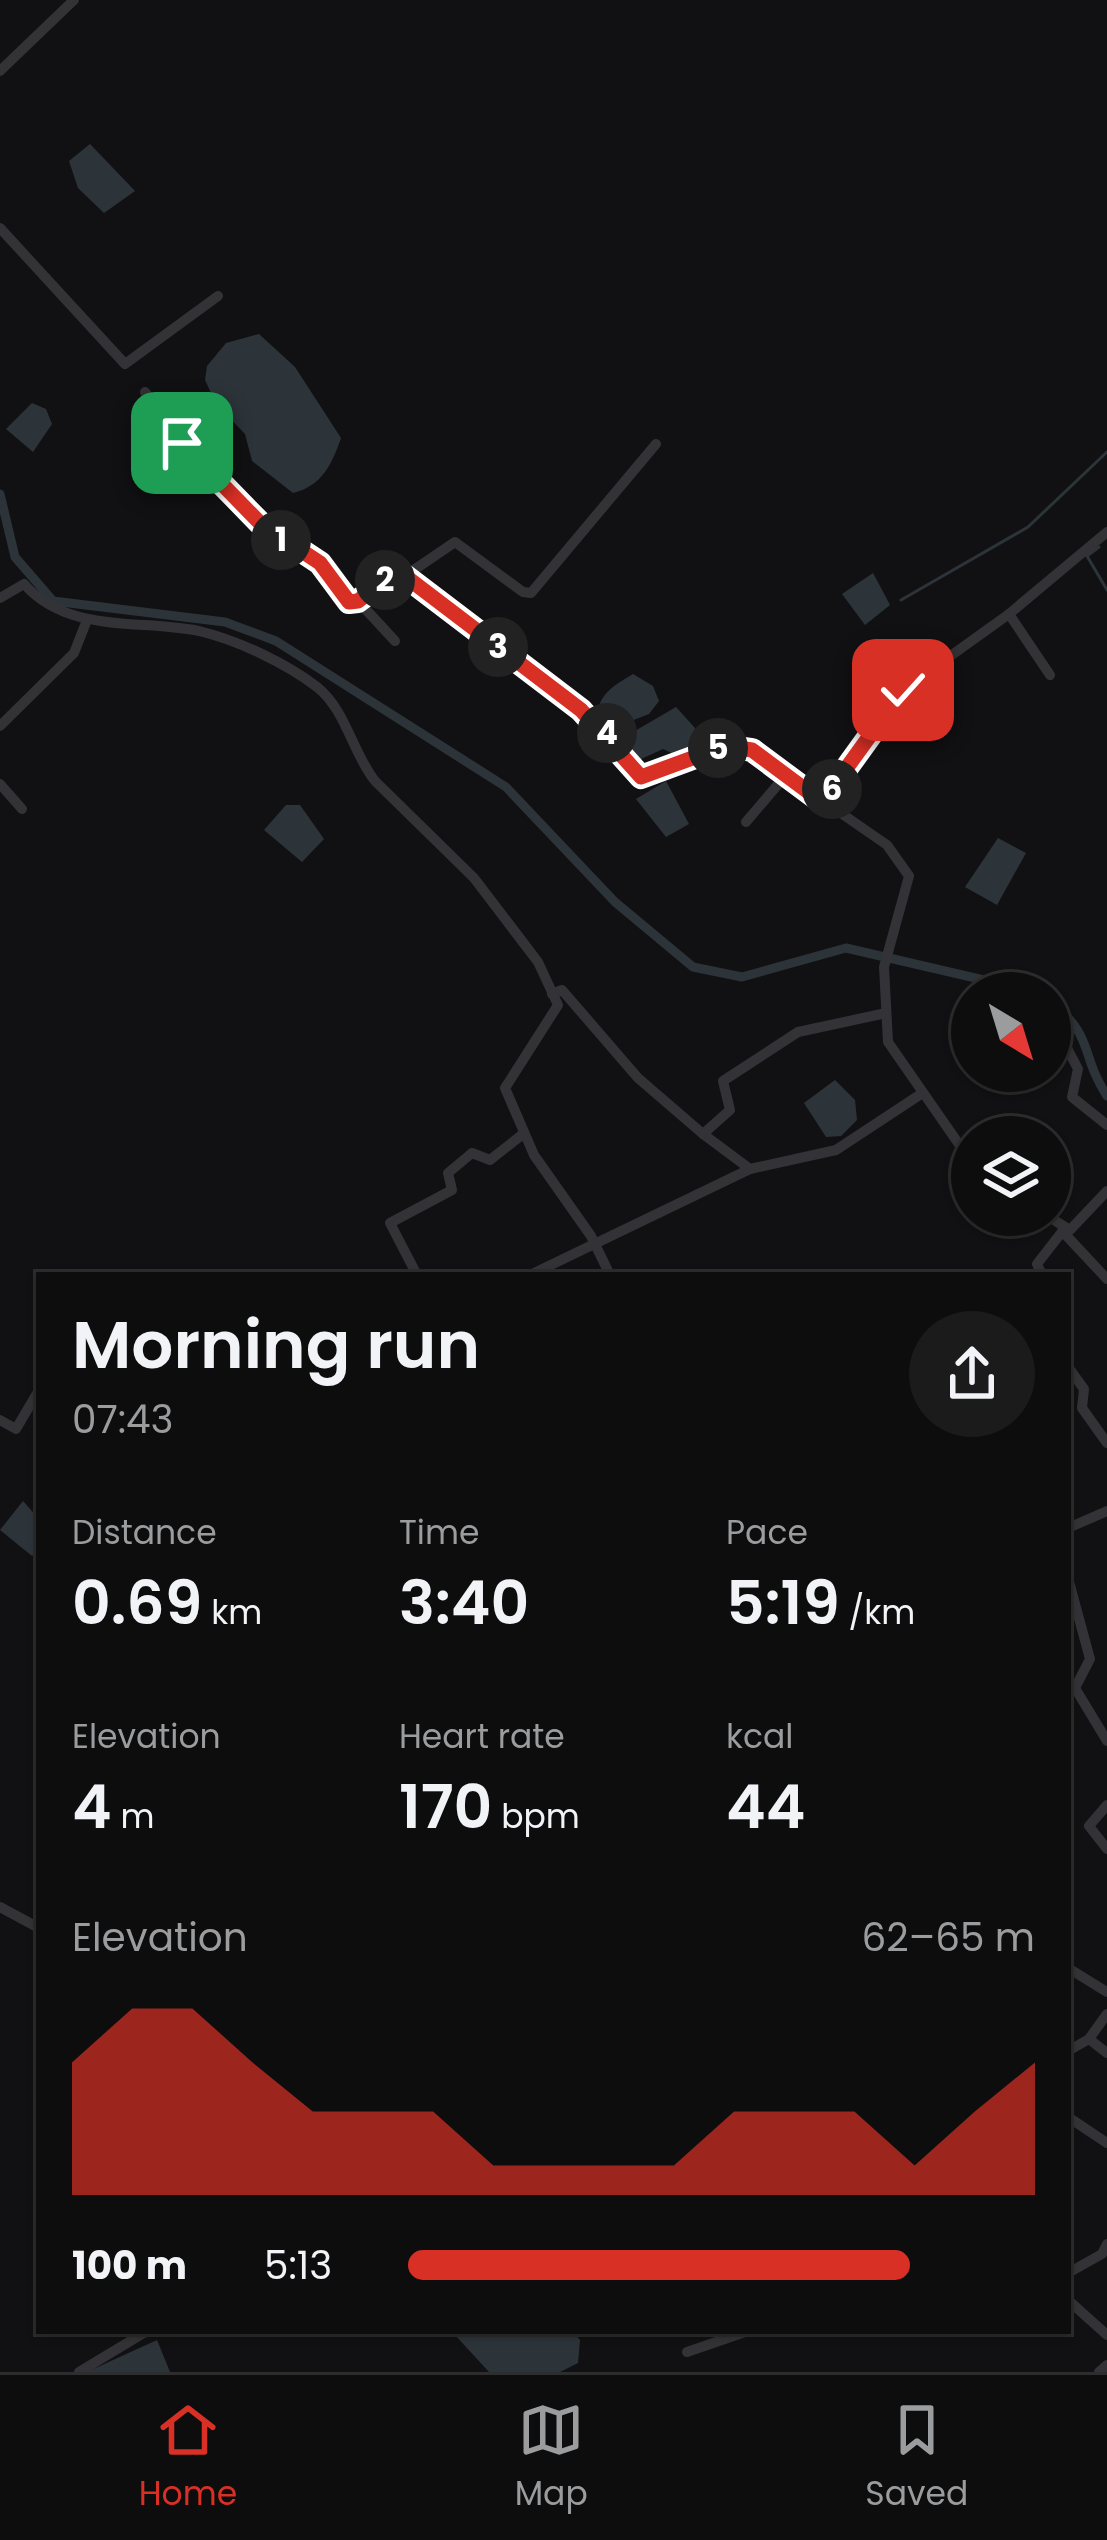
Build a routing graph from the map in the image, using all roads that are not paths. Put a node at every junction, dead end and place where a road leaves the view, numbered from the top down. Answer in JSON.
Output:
{"nodes":[{"id":1,"x":74,"y":0,"type":"edge"},
{"id":2,"x":0,"y":71,"type":"edge"},
{"id":3,"x":0,"y":228,"type":"edge"},
{"id":4,"x":218,"y":296,"type":"dead end"},
{"id":5,"x":145,"y":392,"type":"dead end"},
{"id":6,"x":656,"y":444,"type":"dead end"},
{"id":7,"x":1107,"y":532,"type":"edge"},
{"id":8,"x":405,"y":576,"type":"junction"},
{"id":9,"x":0,"y":598,"type":"edge"},
{"id":10,"x":358,"y":601,"type":"junction"},
{"id":11,"x":1009,"y":614,"type":"junction"},
{"id":12,"x":87,"y":620,"type":"junction"},
{"id":13,"x":395,"y":640,"type":"dead end"},
{"id":14,"x":1050,"y":675,"type":"dead end"},
{"id":15,"x":0,"y":726,"type":"edge"},
{"id":16,"x":786,"y":775,"type":"junction"},
{"id":17,"x":0,"y":784,"type":"edge"},
{"id":18,"x":822,"y":802,"type":"junction"},
{"id":19,"x":22,"y":808,"type":"dead end"},
{"id":20,"x":746,"y":822,"type":"dead end"},
{"id":21,"x":552,"y":994,"type":"junction"},
{"id":22,"x":886,"y":1012,"type":"junction"},
{"id":23,"x":1071,"y":1056,"type":"edge"},
{"id":24,"x":920,"y":1094,"type":"junction"},
{"id":25,"x":1107,"y":1125,"type":"edge"},
{"id":26,"x":523,"y":1134,"type":"junction"},
{"id":27,"x":703,"y":1134,"type":"junction"},
{"id":28,"x":951,"y":1135,"type":"edge"},
{"id":29,"x":750,"y":1169,"type":"junction"},
{"id":30,"x":1107,"y":1191,"type":"edge"},
{"id":31,"x":1071,"y":1228,"type":"edge"},
{"id":32,"x":1059,"y":1236,"type":"edge"},
{"id":33,"x":1070,"y":1236,"type":"edge"},
{"id":34,"x":597,"y":1247,"type":"junction"},
{"id":35,"x":415,"y":1272,"type":"edge"},
{"id":36,"x":537,"y":1272,"type":"edge"},
{"id":37,"x":609,"y":1272,"type":"edge"},
{"id":38,"x":1041,"y":1272,"type":"edge"},
{"id":39,"x":1107,"y":1279,"type":"edge"},
{"id":40,"x":1071,"y":1370,"type":"edge"},
{"id":41,"x":36,"y":1395,"type":"edge"},
{"id":42,"x":0,"y":1420,"type":"edge"},
{"id":43,"x":1107,"y":1443,"type":"edge"},
{"id":44,"x":1107,"y":1510,"type":"edge"},
{"id":45,"x":1071,"y":1527,"type":"edge"},
{"id":46,"x":1071,"y":1589,"type":"edge"},
{"id":47,"x":1107,"y":1741,"type":"edge"},
{"id":48,"x":1107,"y":1805,"type":"edge"},
{"id":49,"x":1107,"y":1849,"type":"edge"},
{"id":50,"x":0,"y":1907,"type":"edge"},
{"id":51,"x":36,"y":1926,"type":"edge"},
{"id":52,"x":1071,"y":1970,"type":"edge"},
{"id":53,"x":1107,"y":1992,"type":"edge"},
{"id":54,"x":1107,"y":2014,"type":"edge"},
{"id":55,"x":1089,"y":2039,"type":"junction"},
{"id":56,"x":1071,"y":2049,"type":"edge"},
{"id":57,"x":1107,"y":2053,"type":"edge"},
{"id":58,"x":1071,"y":2119,"type":"edge"},
{"id":59,"x":1107,"y":2143,"type":"edge"},
{"id":60,"x":1107,"y":2244,"type":"edge"},
{"id":61,"x":1071,"y":2271,"type":"edge"},
{"id":62,"x":1071,"y":2303,"type":"edge"},
{"id":63,"x":142,"y":2334,"type":"edge"},
{"id":64,"x":739,"y":2334,"type":"edge"},
{"id":65,"x":1107,"y":2336,"type":"edge"},
{"id":66,"x":687,"y":2352,"type":"dead end"},
{"id":67,"x":1107,"y":2365,"type":"edge"},
{"id":68,"x":80,"y":2372,"type":"edge"},
{"id":69,"x":1100,"y":2372,"type":"edge"}],
"edges":[{"from":1,"to":2,"type":"street"},
{"from":3,"to":4,"type":"street"},
{"from":5,"to":10,"type":"street"},
{"from":6,"to":8,"type":"street"},
{"from":7,"to":11,"type":"street"},
{"from":8,"to":10,"type":"street"},
{"from":8,"to":16,"type":"street"},
{"from":9,"to":12,"type":"street"},
{"from":10,"to":13,"type":"street"},
{"from":11,"to":14,"type":"street"},
{"from":11,"to":18,"type":"street"},
{"from":12,"to":15,"type":"street"},
{"from":12,"to":21,"type":"street"},
{"from":16,"to":18,"type":"street"},
{"from":16,"to":20,"type":"street"},
{"from":17,"to":19,"type":"street"},
{"from":18,"to":22,"type":"street"},
{"from":21,"to":26,"type":"street"},
{"from":21,"to":27,"type":"street"},
{"from":22,"to":24,"type":"street"},
{"from":22,"to":27,"type":"street"},
{"from":23,"to":25,"type":"street"},
{"from":24,"to":28,"type":"street"},
{"from":24,"to":29,"type":"street"},
{"from":26,"to":34,"type":"street"},
{"from":26,"to":35,"type":"street"},
{"from":27,"to":29,"type":"street"},
{"from":29,"to":34,"type":"street"},
{"from":30,"to":31,"type":"street"},
{"from":32,"to":38,"type":"street"},
{"from":33,"to":39,"type":"street"},
{"from":34,"to":36,"type":"street"},
{"from":34,"to":37,"type":"street"},
{"from":40,"to":43,"type":"street"},
{"from":41,"to":42,"type":"street"},
{"from":44,"to":45,"type":"street"},
{"from":46,"to":47,"type":"street"},
{"from":48,"to":49,"type":"street"},
{"from":50,"to":51,"type":"street"},
{"from":52,"to":53,"type":"street"},
{"from":54,"to":55,"type":"street"},
{"from":55,"to":56,"type":"street"},
{"from":55,"to":57,"type":"street"},
{"from":58,"to":59,"type":"street"},
{"from":60,"to":61,"type":"street"},
{"from":62,"to":65,"type":"street"},
{"from":63,"to":68,"type":"street"},
{"from":64,"to":66,"type":"street"},
{"from":67,"to":69,"type":"street"}]}
